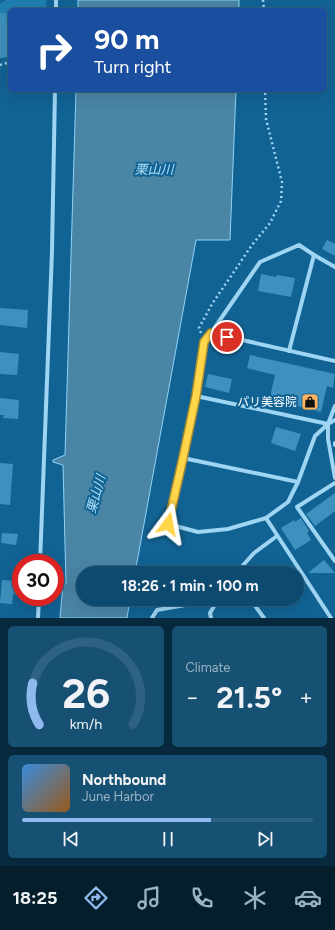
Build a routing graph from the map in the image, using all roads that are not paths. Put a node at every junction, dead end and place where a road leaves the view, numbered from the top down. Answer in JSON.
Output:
{"nodes":[{"id":1,"x":55,"y":92,"type":"edge"},
{"id":2,"x":314,"y":255,"type":"junction"},
{"id":3,"x":335,"y":267,"type":"edge"},
{"id":4,"x":211,"y":333,"type":"junction"},
{"id":5,"x":289,"y":351,"type":"junction"},
{"id":6,"x":335,"y":361,"type":"edge"},
{"id":7,"x":196,"y":396,"type":"junction"},
{"id":8,"x":335,"y":406,"type":"edge"},
{"id":9,"x":335,"y":420,"type":"edge"},
{"id":10,"x":328,"y":424,"type":"junction"},
{"id":11,"x":183,"y":458,"type":"junction"},
{"id":12,"x":335,"y":478,"type":"edge"},
{"id":13,"x":298,"y":482,"type":"junction"},
{"id":14,"x":335,"y":483,"type":"edge"},
{"id":15,"x":266,"y":518,"type":"junction"},
{"id":16,"x":277,"y":536,"type":"junction"},
{"id":17,"x":333,"y":553,"type":"edge"},
{"id":18,"x":40,"y":554,"type":"edge"},
{"id":19,"x":335,"y":561,"type":"edge"},
{"id":20,"x":242,"y":566,"type":"edge"},
{"id":21,"x":38,"y":606,"type":"edge"},
{"id":22,"x":180,"y":606,"type":"edge"},
{"id":23,"x":214,"y":606,"type":"edge"},
{"id":24,"x":255,"y":606,"type":"edge"},
{"id":25,"x":330,"y":616,"type":"edge"},
{"id":26,"x":38,"y":618,"type":"edge"},
{"id":27,"x":152,"y":618,"type":"edge"},
{"id":28,"x":212,"y":618,"type":"edge"},
{"id":29,"x":264,"y":618,"type":"edge"},
{"id":30,"x":324,"y":618,"type":"edge"}],
"edges":[{"from":1,"to":18,"type":"street"},
{"from":2,"to":3,"type":"street"},
{"from":2,"to":4,"type":"street"},
{"from":2,"to":5,"type":"street"},
{"from":4,"to":5,"type":"street"},
{"from":4,"to":7,"type":"street"},
{"from":5,"to":6,"type":"street"},
{"from":7,"to":10,"type":"street"},
{"from":7,"to":11,"type":"street"},
{"from":8,"to":10,"type":"street"},
{"from":9,"to":10,"type":"street"},
{"from":10,"to":12,"type":"street"},
{"from":10,"to":13,"type":"street"},
{"from":11,"to":13,"type":"street"},
{"from":11,"to":15,"type":"street"},
{"from":13,"to":15,"type":"street"},
{"from":14,"to":17,"type":"street"},
{"from":15,"to":16,"type":"street"},
{"from":16,"to":20,"type":"street"},
{"from":16,"to":25,"type":"street"},
{"from":17,"to":19,"type":"street"},
{"from":21,"to":26,"type":"street"},
{"from":22,"to":27,"type":"street"},
{"from":23,"to":28,"type":"street"},
{"from":24,"to":29,"type":"street"},
{"from":25,"to":30,"type":"street"}]}
